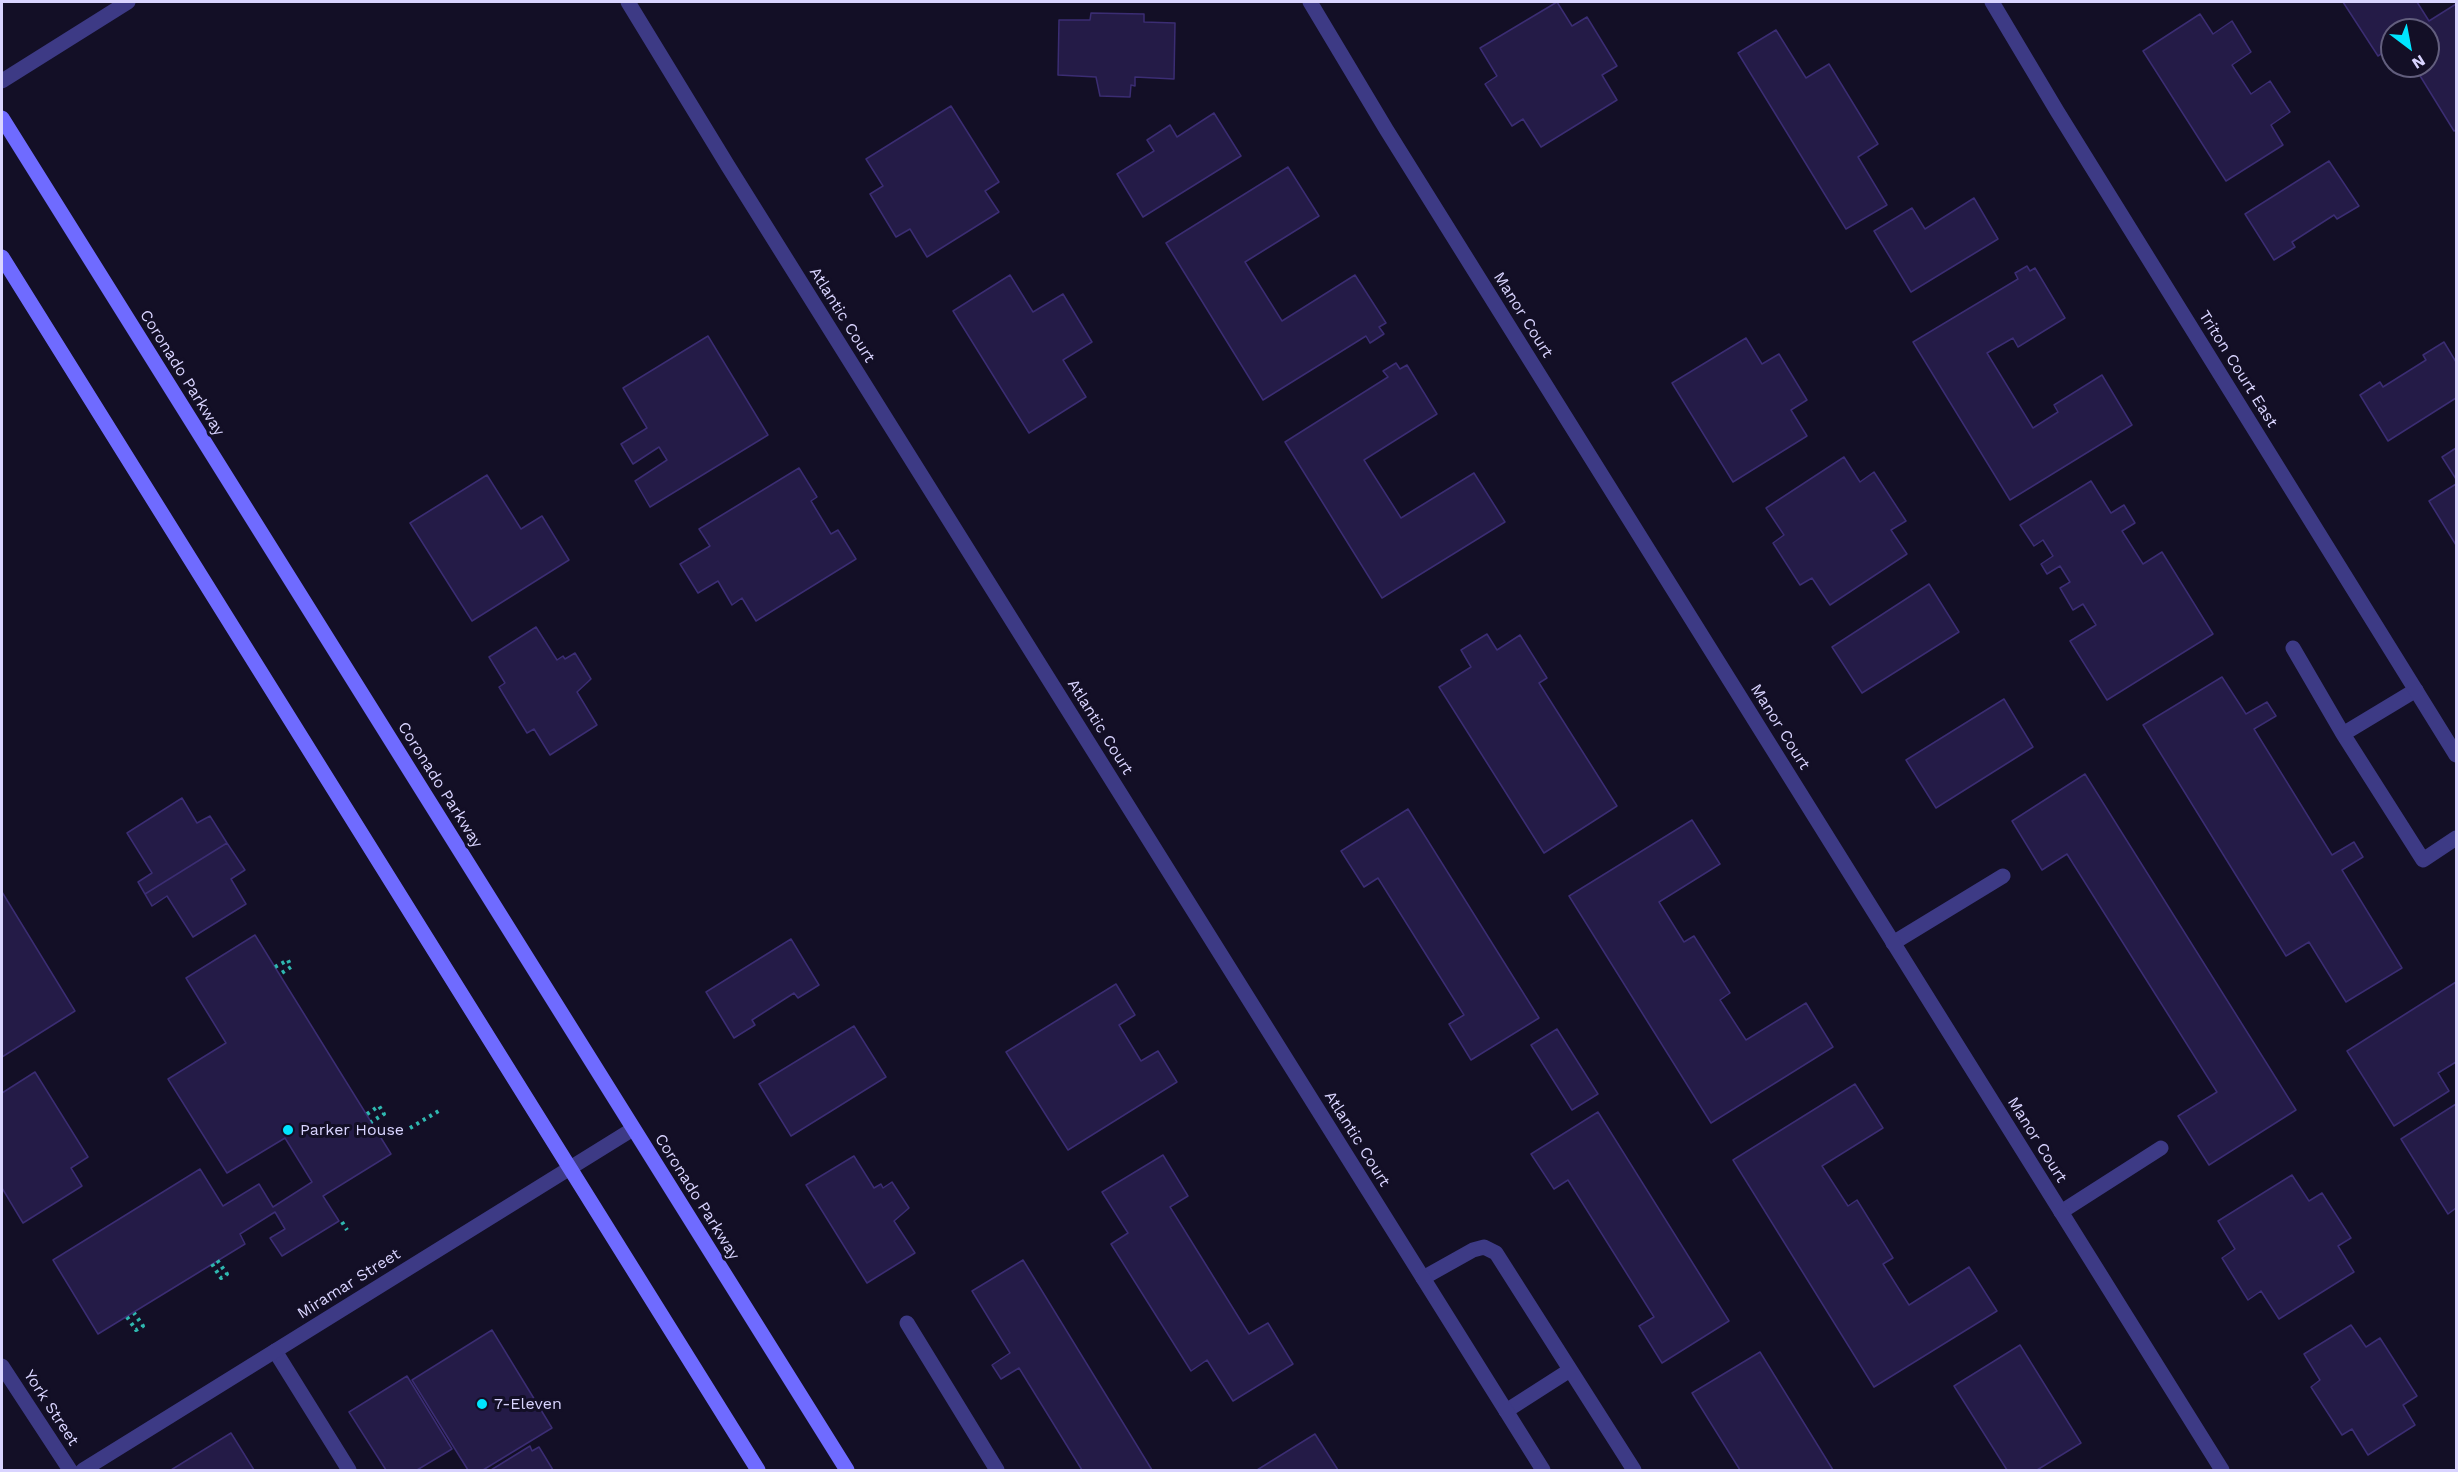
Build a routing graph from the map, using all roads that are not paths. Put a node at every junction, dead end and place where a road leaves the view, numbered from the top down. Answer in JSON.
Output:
{"nodes":[{"id":1,"x":128,"y":2,"type":"edge"},
{"id":2,"x":628,"y":2,"type":"edge"},
{"id":3,"x":1310,"y":2,"type":"edge"},
{"id":4,"x":1992,"y":2,"type":"edge"},
{"id":5,"x":2,"y":81,"type":"edge"},
{"id":6,"x":2,"y":118,"type":"edge"},
{"id":7,"x":2,"y":257,"type":"edge"},
{"id":8,"x":2293,"y":648,"type":"dead end"},
{"id":9,"x":2416,"y":690,"type":"junction"},
{"id":10,"x":2343,"y":734,"type":"junction"},
{"id":11,"x":2457,"y":755,"type":"edge"},
{"id":12,"x":2457,"y":838,"type":"edge"},
{"id":13,"x":2003,"y":876,"type":"dead end"},
{"id":14,"x":1893,"y":943,"type":"junction"},
{"id":15,"x":633,"y":1129,"type":"junction"},
{"id":16,"x":2161,"y":1148,"type":"dead end"},
{"id":17,"x":570,"y":1168,"type":"junction"},
{"id":18,"x":2061,"y":1212,"type":"junction"},
{"id":19,"x":1423,"y":1278,"type":"junction"},
{"id":20,"x":907,"y":1323,"type":"dead end"},
{"id":21,"x":275,"y":1351,"type":"junction"},
{"id":22,"x":2,"y":1366,"type":"edge"},
{"id":23,"x":1570,"y":1370,"type":"junction"},
{"id":24,"x":1506,"y":1411,"type":"junction"},
{"id":25,"x":70,"y":1470,"type":"edge"},
{"id":26,"x":83,"y":1470,"type":"edge"},
{"id":27,"x":350,"y":1470,"type":"edge"},
{"id":28,"x":758,"y":1470,"type":"edge"},
{"id":29,"x":847,"y":1470,"type":"edge"},
{"id":30,"x":997,"y":1470,"type":"edge"},
{"id":31,"x":1543,"y":1470,"type":"edge"},
{"id":32,"x":1634,"y":1470,"type":"edge"},
{"id":33,"x":2222,"y":1470,"type":"edge"}],
"edges":[{"from":1,"to":5,"type":"street"},
{"from":2,"to":19,"type":"street","name":"Atlantic Court"},
{"from":3,"to":14,"type":"street","name":"Manor Court"},
{"from":4,"to":9,"type":"street","name":"Triton Court East"},
{"from":6,"to":15,"type":"street","name":"Coronado Parkway"},
{"from":7,"to":17,"type":"street"},
{"from":8,"to":10,"type":"street"},
{"from":9,"to":10,"type":"street"},
{"from":9,"to":11,"type":"street","name":"Triton Court East"},
{"from":10,"to":12,"type":"street"},
{"from":13,"to":14,"type":"street"},
{"from":14,"to":18,"type":"street","name":"Manor Court"},
{"from":15,"to":17,"type":"street","name":"Miramar Street"},
{"from":15,"to":29,"type":"street","name":"Coronado Parkway"},
{"from":16,"to":18,"type":"street"},
{"from":17,"to":21,"type":"street","name":"Miramar Street"},
{"from":17,"to":28,"type":"street"},
{"from":18,"to":33,"type":"street","name":"Manor Court"},
{"from":19,"to":23,"type":"street"},
{"from":19,"to":24,"type":"street","name":"Atlantic Court"},
{"from":20,"to":30,"type":"street"},
{"from":21,"to":26,"type":"street","name":"Miramar Street"},
{"from":21,"to":27,"type":"street"},
{"from":22,"to":25,"type":"street","name":"York Street"},
{"from":23,"to":24,"type":"street"},
{"from":23,"to":32,"type":"street"},
{"from":24,"to":31,"type":"street","name":"Atlantic Court"}]}
